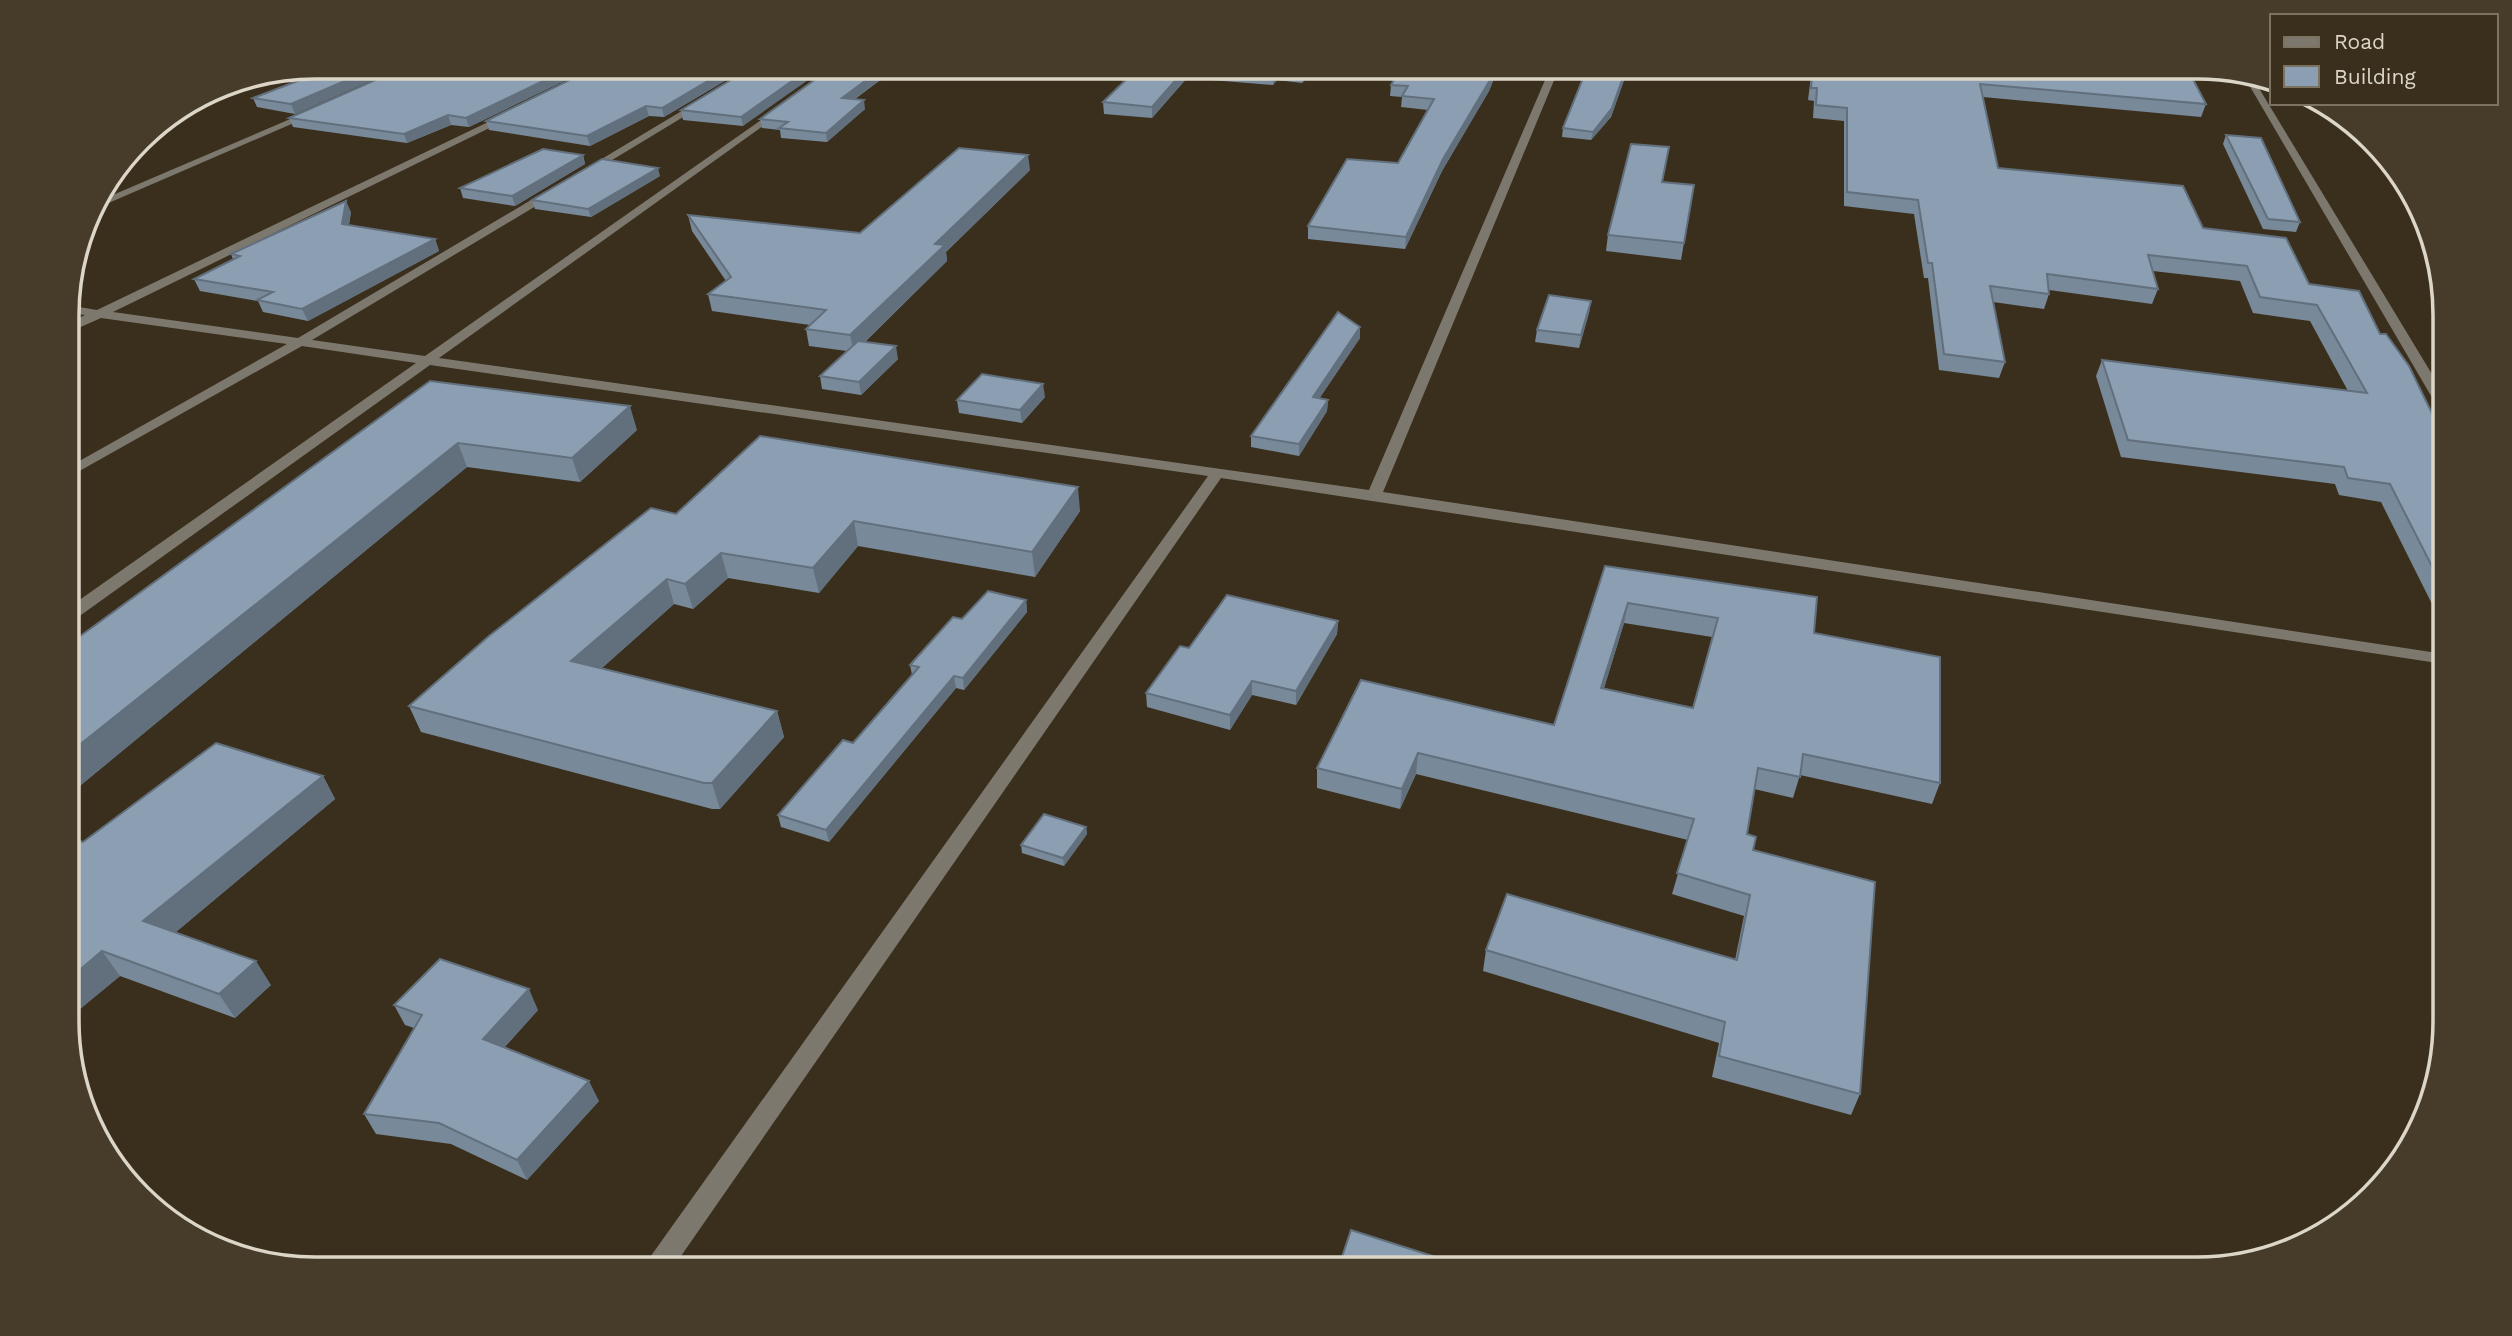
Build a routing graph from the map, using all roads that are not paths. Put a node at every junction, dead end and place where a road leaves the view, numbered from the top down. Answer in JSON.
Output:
{"nodes":[{"id":1,"x":1550,"y":79,"type":"edge"},
{"id":2,"x":2253,"y":85,"type":"edge"},
{"id":3,"x":715,"y":95,"type":"edge"},
{"id":4,"x":796,"y":98,"type":"edge"},
{"id":5,"x":523,"y":109,"type":"edge"},
{"id":6,"x":320,"y":110,"type":"edge"},
{"id":7,"x":573,"y":180,"type":"edge"},
{"id":8,"x":561,"y":187,"type":"edge"},
{"id":9,"x":108,"y":201,"type":"edge"},
{"id":10,"x":79,"y":310,"type":"edge"},
{"id":11,"x":100,"y":313,"type":"junction"},
{"id":12,"x":79,"y":323,"type":"edge"},
{"id":13,"x":300,"y":342,"type":"junction"},
{"id":14,"x":429,"y":360,"type":"junction"},
{"id":15,"x":2433,"y":388,"type":"edge"},
{"id":16,"x":79,"y":467,"type":"edge"},
{"id":17,"x":1217,"y":473,"type":"junction"},
{"id":18,"x":1374,"y":495,"type":"junction"},
{"id":19,"x":79,"y":608,"type":"edge"},
{"id":20,"x":2433,"y":659,"type":"edge"},
{"id":21,"x":665,"y":1257,"type":"edge"}],
"edges":[{"from":1,"to":18,"type":"street"},
{"from":2,"to":15,"type":"street"},
{"from":3,"to":7,"type":"street"},
{"from":4,"to":14,"type":"street"},
{"from":5,"to":11,"type":"street"},
{"from":6,"to":9,"type":"street"},
{"from":8,"to":13,"type":"street"},
{"from":10,"to":11,"type":"street"},
{"from":11,"to":12,"type":"street"},
{"from":11,"to":13,"type":"street"},
{"from":13,"to":14,"type":"street"},
{"from":13,"to":16,"type":"street"},
{"from":14,"to":17,"type":"street"},
{"from":14,"to":19,"type":"street"},
{"from":17,"to":18,"type":"street"},
{"from":17,"to":21,"type":"street"},
{"from":18,"to":20,"type":"street"}]}
